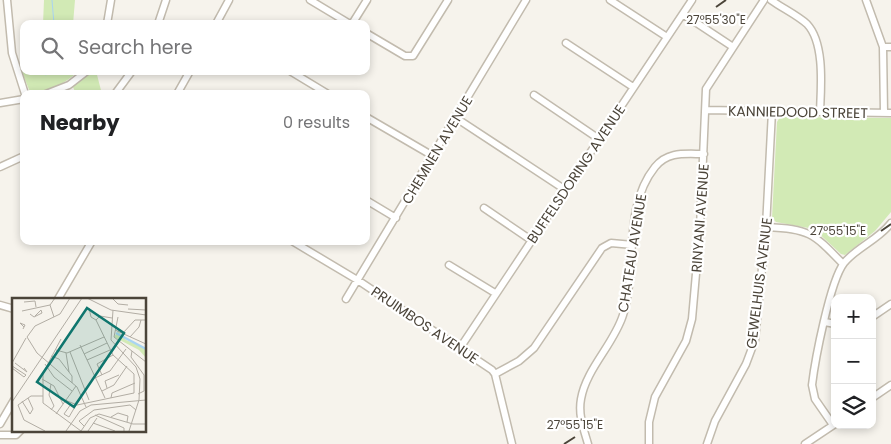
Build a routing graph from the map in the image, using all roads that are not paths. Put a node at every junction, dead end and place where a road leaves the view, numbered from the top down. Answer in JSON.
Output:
{"nodes":[{"id":1,"x":111,"y":0,"type":"edge"},
{"id":2,"x":166,"y":0,"type":"edge"},
{"id":3,"x":229,"y":0,"type":"edge"},
{"id":4,"x":310,"y":0,"type":"edge"},
{"id":5,"x":366,"y":0,"type":"edge"},
{"id":6,"x":448,"y":0,"type":"edge"},
{"id":7,"x":526,"y":0,"type":"edge"},
{"id":8,"x":610,"y":0,"type":"edge"},
{"id":9,"x":692,"y":0,"type":"edge"},
{"id":10,"x":764,"y":0,"type":"edge"},
{"id":11,"x":771,"y":0,"type":"edge"},
{"id":12,"x":866,"y":0,"type":"edge"},
{"id":13,"x":7,"y":4,"type":"edge"},
{"id":14,"x":0,"y":6,"type":"edge"},
{"id":15,"x":683,"y":14,"type":"junction"},
{"id":16,"x":108,"y":20,"type":"edge"},
{"id":17,"x":159,"y":20,"type":"edge"},
{"id":18,"x":218,"y":20,"type":"edge"},
{"id":19,"x":344,"y":20,"type":"edge"},
{"id":20,"x":354,"y":20,"type":"edge"},
{"id":21,"x":370,"y":35,"type":"edge"},
{"id":22,"x":668,"y":38,"type":"junction"},
{"id":23,"x":566,"y":43,"type":"dead end"},
{"id":24,"x":733,"y":47,"type":"junction"},
{"id":25,"x":884,"y":47,"type":"junction"},
{"id":26,"x":891,"y":47,"type":"edge"},
{"id":27,"x":81,"y":75,"type":"edge"},
{"id":28,"x":129,"y":75,"type":"edge"},
{"id":29,"x":188,"y":75,"type":"edge"},
{"id":30,"x":297,"y":75,"type":"edge"},
{"id":31,"x":633,"y":88,"type":"junction"},
{"id":32,"x":24,"y":90,"type":"edge"},
{"id":33,"x":56,"y":90,"type":"edge"},
{"id":34,"x":118,"y":90,"type":"edge"},
{"id":35,"x":180,"y":90,"type":"edge"},
{"id":36,"x":321,"y":90,"type":"edge"},
{"id":37,"x":534,"y":95,"type":"dead end"},
{"id":38,"x":20,"y":99,"type":"edge"},
{"id":39,"x":0,"y":103,"type":"edge"},
{"id":40,"x":705,"y":110,"type":"junction"},
{"id":41,"x":772,"y":112,"type":"junction"},
{"id":42,"x":820,"y":112,"type":"junction"},
{"id":43,"x":888,"y":113,"type":"edge"},
{"id":44,"x":456,"y":118,"type":"junction"},
{"id":45,"x":370,"y":119,"type":"edge"},
{"id":46,"x":600,"y":139,"type":"junction"},
{"id":47,"x":704,"y":154,"type":"junction"},
{"id":48,"x":433,"y":156,"type":"junction"},
{"id":49,"x":20,"y":158,"type":"edge"},
{"id":50,"x":0,"y":167,"type":"edge"},
{"id":51,"x":564,"y":189,"type":"junction"},
{"id":52,"x":370,"y":202,"type":"edge"},
{"id":53,"x":484,"y":208,"type":"dead end"},
{"id":54,"x":396,"y":218,"type":"junction"},
{"id":55,"x":891,"y":223,"type":"edge"},
{"id":56,"x":766,"y":227,"type":"junction"},
{"id":57,"x":531,"y":240,"type":"junction"},
{"id":58,"x":90,"y":245,"type":"edge"},
{"id":59,"x":299,"y":245,"type":"edge"},
{"id":60,"x":633,"y":245,"type":"junction"},
{"id":61,"x":449,"y":264,"type":"dead end"},
{"id":62,"x":843,"y":264,"type":"junction"},
{"id":63,"x":359,"y":280,"type":"junction"},
{"id":64,"x":495,"y":293,"type":"junction"},
{"id":65,"x":59,"y":298,"type":"edge"},
{"id":66,"x":346,"y":299,"type":"dead end"},
{"id":67,"x":891,"y":304,"type":"edge"},
{"id":68,"x":876,"y":313,"type":"edge"},
{"id":69,"x":825,"y":322,"type":"junction"},
{"id":70,"x":831,"y":323,"type":"edge"},
{"id":71,"x":460,"y":348,"type":"junction"},
{"id":72,"x":494,"y":374,"type":"junction"},
{"id":73,"x":891,"y":385,"type":"edge"},
{"id":74,"x":876,"y":395,"type":"edge"},
{"id":75,"x":12,"y":403,"type":"edge"},
{"id":76,"x":831,"y":421,"type":"edge"},
{"id":77,"x":0,"y":424,"type":"edge"},
{"id":78,"x":831,"y":427,"type":"edge"},
{"id":79,"x":19,"y":432,"type":"edge"},
{"id":80,"x":0,"y":435,"type":"edge"},
{"id":81,"x":512,"y":444,"type":"edge"},
{"id":82,"x":588,"y":444,"type":"edge"},
{"id":83,"x":650,"y":444,"type":"edge"},
{"id":84,"x":707,"y":444,"type":"edge"},
{"id":85,"x":805,"y":444,"type":"edge"}],
"edges":[{"from":1,"to":16,"type":"street"},
{"from":2,"to":17,"type":"street"},
{"from":3,"to":18,"type":"street"},
{"from":4,"to":19,"type":"street"},
{"from":5,"to":20,"type":"street"},
{"from":6,"to":21,"type":"street"},
{"from":7,"to":44,"type":"street","name":"CHEMNEN AVENUE"},
{"from":8,"to":22,"type":"street"},
{"from":9,"to":15,"type":"street","name":"BUFFELSDORING AVENUE"},
{"from":10,"to":24,"type":"street","name":"RINYANI AVENUE"},
{"from":11,"to":42,"type":"street"},
{"from":12,"to":25,"type":"street"},
{"from":13,"to":14,"type":"street"},
{"from":13,"to":32,"type":"street"},
{"from":15,"to":22,"type":"street","name":"BUFFELSDORING AVENUE"},
{"from":15,"to":24,"type":"street"},
{"from":22,"to":31,"type":"street","name":"BUFFELSDORING AVENUE"},
{"from":23,"to":31,"type":"street"},
{"from":24,"to":40,"type":"street","name":"RINYANI AVENUE"},
{"from":25,"to":26,"type":"street"},
{"from":25,"to":43,"type":"street"},
{"from":27,"to":33,"type":"street"},
{"from":28,"to":34,"type":"street"},
{"from":29,"to":35,"type":"street"},
{"from":30,"to":36,"type":"street"},
{"from":31,"to":46,"type":"street","name":"BUFFELSDORING AVENUE"},
{"from":37,"to":46,"type":"street"},
{"from":38,"to":39,"type":"street"},
{"from":40,"to":41,"type":"street","name":"KANNIEDOOD STREET"},
{"from":40,"to":47,"type":"street","name":"RINYANI AVENUE"},
{"from":41,"to":42,"type":"street","name":"KANNIEDOOD STREET"},
{"from":41,"to":56,"type":"street","name":"GEWELHUIS AVENUE"},
{"from":42,"to":43,"type":"street","name":"KANNIEDOOD STREET"},
{"from":44,"to":48,"type":"street","name":"CHEMNEN AVENUE"},
{"from":44,"to":51,"type":"street"},
{"from":45,"to":48,"type":"street"},
{"from":46,"to":51,"type":"street","name":"BUFFELSDORING AVENUE"},
{"from":47,"to":60,"type":"street","name":"CHATEAU AVENUE"},
{"from":47,"to":83,"type":"street","name":"RINYANI AVENUE"},
{"from":48,"to":54,"type":"street","name":"CHEMNEN AVENUE"},
{"from":49,"to":50,"type":"street"},
{"from":51,"to":57,"type":"street","name":"BUFFELSDORING AVENUE"},
{"from":52,"to":54,"type":"street"},
{"from":53,"to":57,"type":"street"},
{"from":54,"to":63,"type":"street","name":"CHEMNEN AVENUE"},
{"from":55,"to":62,"type":"street"},
{"from":56,"to":62,"type":"street"},
{"from":56,"to":84,"type":"street","name":"GEWELHUIS AVENUE"},
{"from":57,"to":64,"type":"street","name":"BUFFELSDORING AVENUE"},
{"from":58,"to":65,"type":"street"},
{"from":59,"to":63,"type":"street","name":"PRUIMBOS AVENUE"},
{"from":60,"to":72,"type":"street"},
{"from":60,"to":82,"type":"street","name":"CHATEAU AVENUE"},
{"from":61,"to":64,"type":"street"},
{"from":62,"to":69,"type":"street"},
{"from":63,"to":66,"type":"street","name":"CHEMNEN AVENUE"},
{"from":63,"to":71,"type":"street","name":"PRUIMBOS AVENUE"},
{"from":64,"to":71,"type":"street","name":"BUFFELSDORING AVENUE"},
{"from":67,"to":68,"type":"street"},
{"from":69,"to":70,"type":"street"},
{"from":69,"to":76,"type":"street"},
{"from":71,"to":72,"type":"street","name":"PRUIMBOS AVENUE"},
{"from":72,"to":81,"type":"street"},
{"from":73,"to":74,"type":"street"},
{"from":75,"to":77,"type":"street"},
{"from":78,"to":85,"type":"street"},
{"from":79,"to":80,"type":"street"}]}
